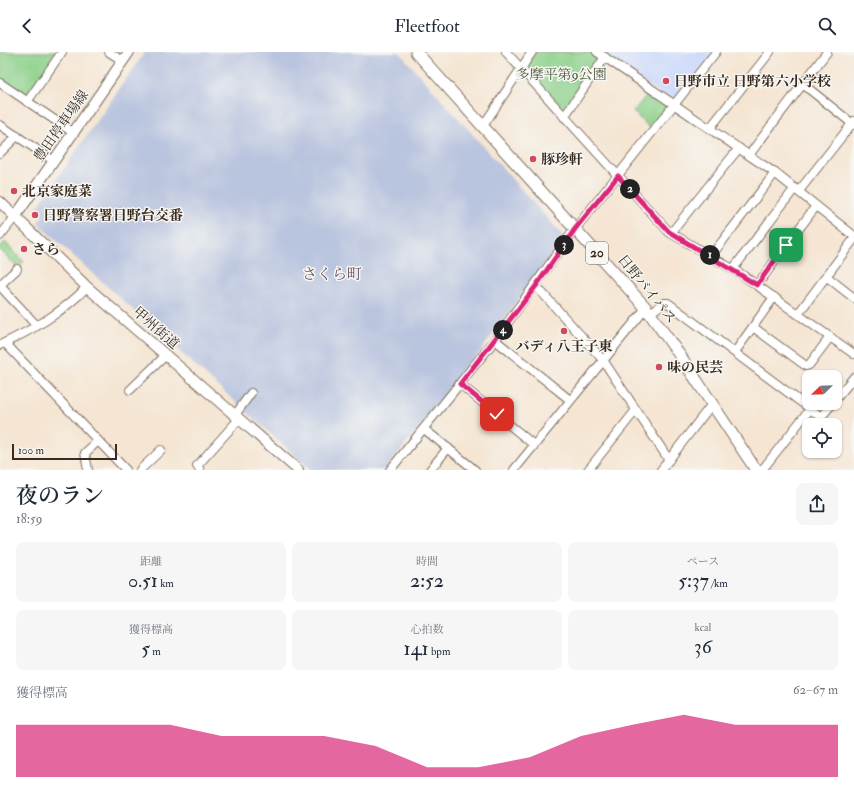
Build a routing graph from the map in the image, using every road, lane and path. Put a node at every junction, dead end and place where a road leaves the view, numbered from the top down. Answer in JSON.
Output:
{"nodes":[{"id":1,"x":62,"y":52,"type":"edge"},
{"id":2,"x":109,"y":52,"type":"edge"},
{"id":3,"x":129,"y":52,"type":"edge"},
{"id":4,"x":416,"y":52,"type":"edge"},
{"id":5,"x":506,"y":52,"type":"edge"},
{"id":6,"x":532,"y":52,"type":"edge"},
{"id":7,"x":597,"y":52,"type":"edge"},
{"id":8,"x":716,"y":52,"type":"edge"},
{"id":9,"x":770,"y":52,"type":"edge"},
{"id":10,"x":828,"y":52,"type":"edge"},
{"id":11,"x":605,"y":57,"type":"junction"},
{"id":12,"x":123,"y":61,"type":"junction"},
{"id":13,"x":521,"y":68,"type":"junction"},
{"id":14,"x":0,"y":83,"type":"edge"},
{"id":15,"x":804,"y":85,"type":"junction"},
{"id":16,"x":27,"y":102,"type":"junction"},
{"id":17,"x":674,"y":104,"type":"junction"},
{"id":18,"x":564,"y":117,"type":"junction"},
{"id":19,"x":853,"y":123,"type":"edge"},
{"id":20,"x":0,"y":125,"type":"edge"},
{"id":21,"x":483,"y":126,"type":"junction"},
{"id":22,"x":710,"y":128,"type":"junction"},
{"id":23,"x":74,"y":133,"type":"junction"},
{"id":24,"x":17,"y":136,"type":"junction"},
{"id":25,"x":739,"y":148,"type":"junction"},
{"id":26,"x":0,"y":153,"type":"edge"},
{"id":27,"x":749,"y":154,"type":"junction"},
{"id":28,"x":54,"y":161,"type":"junction"},
{"id":29,"x":775,"y":173,"type":"junction"},
{"id":30,"x":618,"y":176,"type":"junction"},
{"id":31,"x":797,"y":190,"type":"junction"},
{"id":32,"x":0,"y":202,"type":"edge"},
{"id":33,"x":816,"y":206,"type":"junction"},
{"id":34,"x":15,"y":217,"type":"junction"},
{"id":35,"x":575,"y":229,"type":"junction"},
{"id":36,"x":1,"y":232,"type":"edge"},
{"id":37,"x":671,"y":233,"type":"junction"},
{"id":38,"x":854,"y":236,"type":"edge"},
{"id":39,"x":854,"y":239,"type":"edge"},
{"id":40,"x":711,"y":256,"type":"junction"},
{"id":41,"x":17,"y":269,"type":"dead end"},
{"id":42,"x":733,"y":269,"type":"junction"},
{"id":43,"x":826,"y":276,"type":"junction"},
{"id":44,"x":0,"y":285,"type":"edge"},
{"id":45,"x":757,"y":285,"type":"junction"},
{"id":46,"x":536,"y":286,"type":"junction"},
{"id":47,"x":87,"y":287,"type":"junction"},
{"id":48,"x":774,"y":297,"type":"junction"},
{"id":49,"x":854,"y":298,"type":"edge"},
{"id":50,"x":648,"y":310,"type":"junction"},
{"id":51,"x":798,"y":314,"type":"junction"},
{"id":52,"x":37,"y":326,"type":"junction"},
{"id":53,"x":753,"y":327,"type":"junction"},
{"id":54,"x":830,"y":337,"type":"junction"},
{"id":55,"x":495,"y":340,"type":"junction"},
{"id":56,"x":2,"y":344,"type":"edge"},
{"id":57,"x":735,"y":352,"type":"junction"},
{"id":58,"x":854,"y":354,"type":"edge"},
{"id":59,"x":166,"y":355,"type":"junction"},
{"id":60,"x":603,"y":360,"type":"junction"},
{"id":61,"x":854,"y":377,"type":"edge"},
{"id":62,"x":460,"y":384,"type":"junction"},
{"id":63,"x":130,"y":390,"type":"dead end"},
{"id":64,"x":842,"y":392,"type":"edge"},
{"id":65,"x":251,"y":393,"type":"dead end"},
{"id":66,"x":570,"y":400,"type":"junction"},
{"id":67,"x":802,"y":403,"type":"edge"},
{"id":68,"x":712,"y":404,"type":"junction"},
{"id":69,"x":636,"y":410,"type":"junction"},
{"id":70,"x":809,"y":410,"type":"edge"},
{"id":71,"x":811,"y":410,"type":"edge"},
{"id":72,"x":827,"y":410,"type":"edge"},
{"id":73,"x":237,"y":417,"type":"junction"},
{"id":74,"x":424,"y":429,"type":"junction"},
{"id":75,"x":98,"y":441,"type":"junction"},
{"id":76,"x":534,"y":445,"type":"junction"},
{"id":77,"x":448,"y":448,"type":"junction"},
{"id":78,"x":161,"y":450,"type":"dead end"},
{"id":79,"x":669,"y":460,"type":"junction"},
{"id":80,"x":392,"y":469,"type":"edge"},
{"id":81,"x":88,"y":470,"type":"edge"},
{"id":82,"x":126,"y":470,"type":"edge"},
{"id":83,"x":140,"y":470,"type":"edge"},
{"id":84,"x":200,"y":470,"type":"edge"},
{"id":85,"x":298,"y":470,"type":"edge"},
{"id":86,"x":430,"y":470,"type":"edge"},
{"id":87,"x":475,"y":470,"type":"edge"},
{"id":88,"x":514,"y":470,"type":"edge"},
{"id":89,"x":588,"y":470,"type":"edge"},
{"id":90,"x":661,"y":470,"type":"edge"},
{"id":91,"x":756,"y":470,"type":"edge"},
{"id":92,"x":762,"y":470,"type":"edge"}],
"edges":[{"from":1,"to":16,"type":"street"},
{"from":2,"to":12,"type":"street"},
{"from":3,"to":12,"type":"main road","name":"豊田停車場線"},
{"from":4,"to":21,"type":"highway","name":"日野バイパス","number":"20"},
{"from":5,"to":13,"type":"street"},
{"from":6,"to":13,"type":"street"},
{"from":7,"to":11,"type":"street"},
{"from":8,"to":17,"type":"street"},
{"from":9,"to":22,"type":"street"},
{"from":10,"to":15,"type":"street"},
{"from":11,"to":17,"type":"street"},
{"from":11,"to":18,"type":"street"},
{"from":12,"to":23,"type":"main road","name":"豊田停車場線"},
{"from":13,"to":18,"type":"street"},
{"from":13,"to":21,"type":"street"},
{"from":14,"to":16,"type":"street"},
{"from":15,"to":19,"type":"street"},
{"from":15,"to":27,"type":"street"},
{"from":16,"to":23,"type":"street"},
{"from":17,"to":22,"type":"street"},
{"from":17,"to":30,"type":"street"},
{"from":18,"to":30,"type":"street"},
{"from":19,"to":31,"type":"street"},
{"from":20,"to":24,"type":"street"},
{"from":21,"to":35,"type":"highway","name":"日野バイパス","number":"20"},
{"from":22,"to":25,"type":"street"},
{"from":23,"to":28,"type":"main road","name":"豊田停車場線"},
{"from":24,"to":26,"type":"street"},
{"from":24,"to":28,"type":"street"},
{"from":25,"to":27,"type":"street"},
{"from":25,"to":37,"type":"street"},
{"from":27,"to":29,"type":"street"},
{"from":28,"to":34,"type":"main road","name":"豊田停車場線"},
{"from":29,"to":31,"type":"street"},
{"from":29,"to":40,"type":"street"},
{"from":30,"to":35,"type":"street"},
{"from":30,"to":37,"type":"street"},
{"from":31,"to":33,"type":"street"},
{"from":31,"to":42,"type":"street"},
{"from":32,"to":34,"type":"main road","name":"甲州街道"},
{"from":33,"to":38,"type":"street"},
{"from":33,"to":45,"type":"street"},
{"from":34,"to":36,"type":"street"},
{"from":34,"to":47,"type":"main road","name":"甲州街道"},
{"from":35,"to":46,"type":"street"},
{"from":35,"to":50,"type":"highway","name":"日野バイパス","number":"20"},
{"from":37,"to":40,"type":"street"},
{"from":39,"to":43,"type":"street"},
{"from":40,"to":42,"type":"street"},
{"from":41,"to":44,"type":"street"},
{"from":42,"to":45,"type":"street"},
{"from":43,"to":49,"type":"street"},
{"from":43,"to":51,"type":"street"},
{"from":44,"to":52,"type":"street"},
{"from":45,"to":48,"type":"street"},
{"from":46,"to":55,"type":"street"},
{"from":46,"to":60,"type":"street"},
{"from":47,"to":52,"type":"street"},
{"from":47,"to":59,"type":"main road","name":"甲州街道"},
{"from":48,"to":51,"type":"street"},
{"from":48,"to":53,"type":"street"},
{"from":50,"to":57,"type":"street"},
{"from":50,"to":60,"type":"street"},
{"from":50,"to":68,"type":"highway","name":"日野バイパス","number":"20"},
{"from":51,"to":54,"type":"street"},
{"from":52,"to":56,"type":"street"},
{"from":53,"to":54,"type":"street"},
{"from":53,"to":57,"type":"street"},
{"from":54,"to":58,"type":"street"},
{"from":55,"to":62,"type":"street"},
{"from":55,"to":66,"type":"street"},
{"from":56,"to":75,"type":"street"},
{"from":57,"to":67,"type":"street"},
{"from":59,"to":63,"type":"street"},
{"from":59,"to":73,"type":"main road","name":"甲州街道"},
{"from":60,"to":66,"type":"street"},
{"from":60,"to":69,"type":"street"},
{"from":61,"to":64,"type":"street"},
{"from":62,"to":74,"type":"street"},
{"from":62,"to":76,"type":"street"},
{"from":65,"to":73,"type":"street"},
{"from":66,"to":76,"type":"street"},
{"from":68,"to":79,"type":"street"},
{"from":68,"to":91,"type":"highway","name":"日野バイパス","number":"20"},
{"from":69,"to":79,"type":"street"},
{"from":69,"to":89,"type":"street"},
{"from":70,"to":92,"type":"street"},
{"from":71,"to":72,"type":"street"},
{"from":73,"to":84,"type":"street"},
{"from":73,"to":85,"type":"main road","name":"甲州街道"},
{"from":74,"to":77,"type":"street"},
{"from":74,"to":80,"type":"street"},
{"from":75,"to":81,"type":"street"},
{"from":75,"to":82,"type":"street"},
{"from":76,"to":88,"type":"street"},
{"from":77,"to":86,"type":"street"},
{"from":77,"to":87,"type":"street"},
{"from":78,"to":83,"type":"street"},
{"from":79,"to":90,"type":"street"}]}
